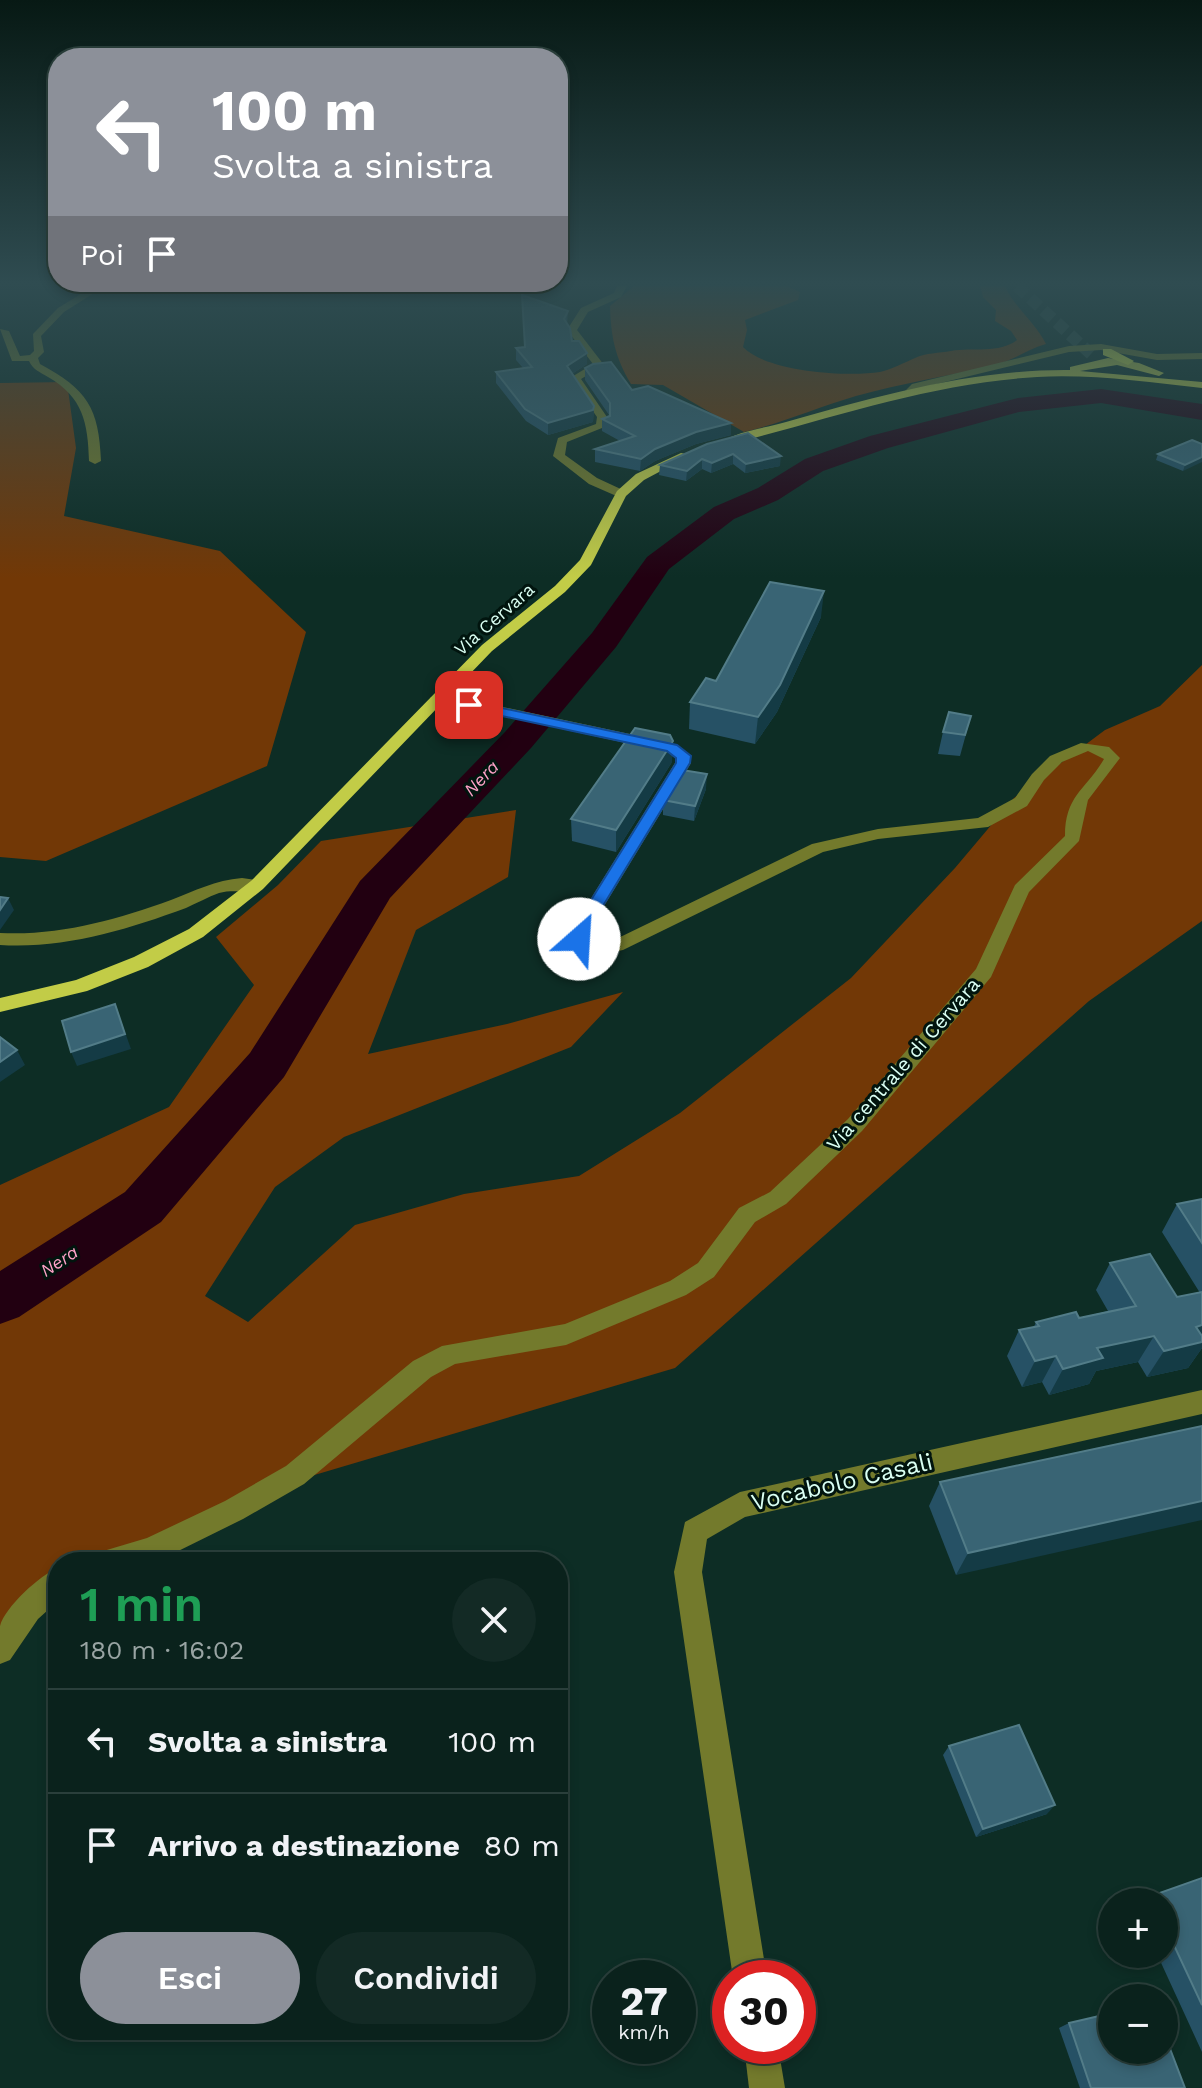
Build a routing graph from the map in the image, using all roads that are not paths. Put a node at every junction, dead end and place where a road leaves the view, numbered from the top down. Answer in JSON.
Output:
{"nodes":[{"id":1,"x":68,"y":383,"type":"edge"},
{"id":2,"x":579,"y":383,"type":"edge"},
{"id":3,"x":924,"y":383,"type":"edge"},
{"id":4,"x":967,"y":383,"type":"edge"},
{"id":5,"x":907,"y":394,"type":"junction"},
{"id":6,"x":95,"y":461,"type":"dead end"},
{"id":7,"x":621,"y":494,"type":"junction"},
{"id":8,"x":438,"y":698,"type":"junction"},
{"id":9,"x":257,"y":885,"type":"junction"},
{"id":10,"x":0,"y":939,"type":"edge"},
{"id":11,"x":0,"y":1005,"type":"edge"},
{"id":12,"x":1202,"y":1402,"type":"edge"},
{"id":13,"x":146,"y":1552,"type":"edge"},
{"id":14,"x":48,"y":1591,"type":"edge"},
{"id":15,"x":0,"y":1650,"type":"edge"},
{"id":16,"x":747,"y":1960,"type":"edge"},
{"id":17,"x":764,"y":2064,"type":"edge"},
{"id":18,"x":767,"y":2088,"type":"edge"}],
"edges":[{"from":1,"to":6,"type":"street"},
{"from":2,"to":7,"type":"street"},
{"from":3,"to":5,"type":"street"},
{"from":4,"to":5,"type":"main road","name":"Via Cervara"},
{"from":5,"to":7,"type":"main road","name":"Via Cervara"},
{"from":7,"to":8,"type":"main road","name":"Via Cervara"},
{"from":8,"to":9,"type":"main road","name":"Via Cervara"},
{"from":8,"to":13,"type":"street","name":"Via centrale di Cervara"},
{"from":9,"to":10,"type":"street"},
{"from":9,"to":11,"type":"main road","name":"Via Cervara"},
{"from":12,"to":16,"type":"street","name":"Vocabolo Casali"},
{"from":14,"to":15,"type":"street"},
{"from":17,"to":18,"type":"street"}]}
